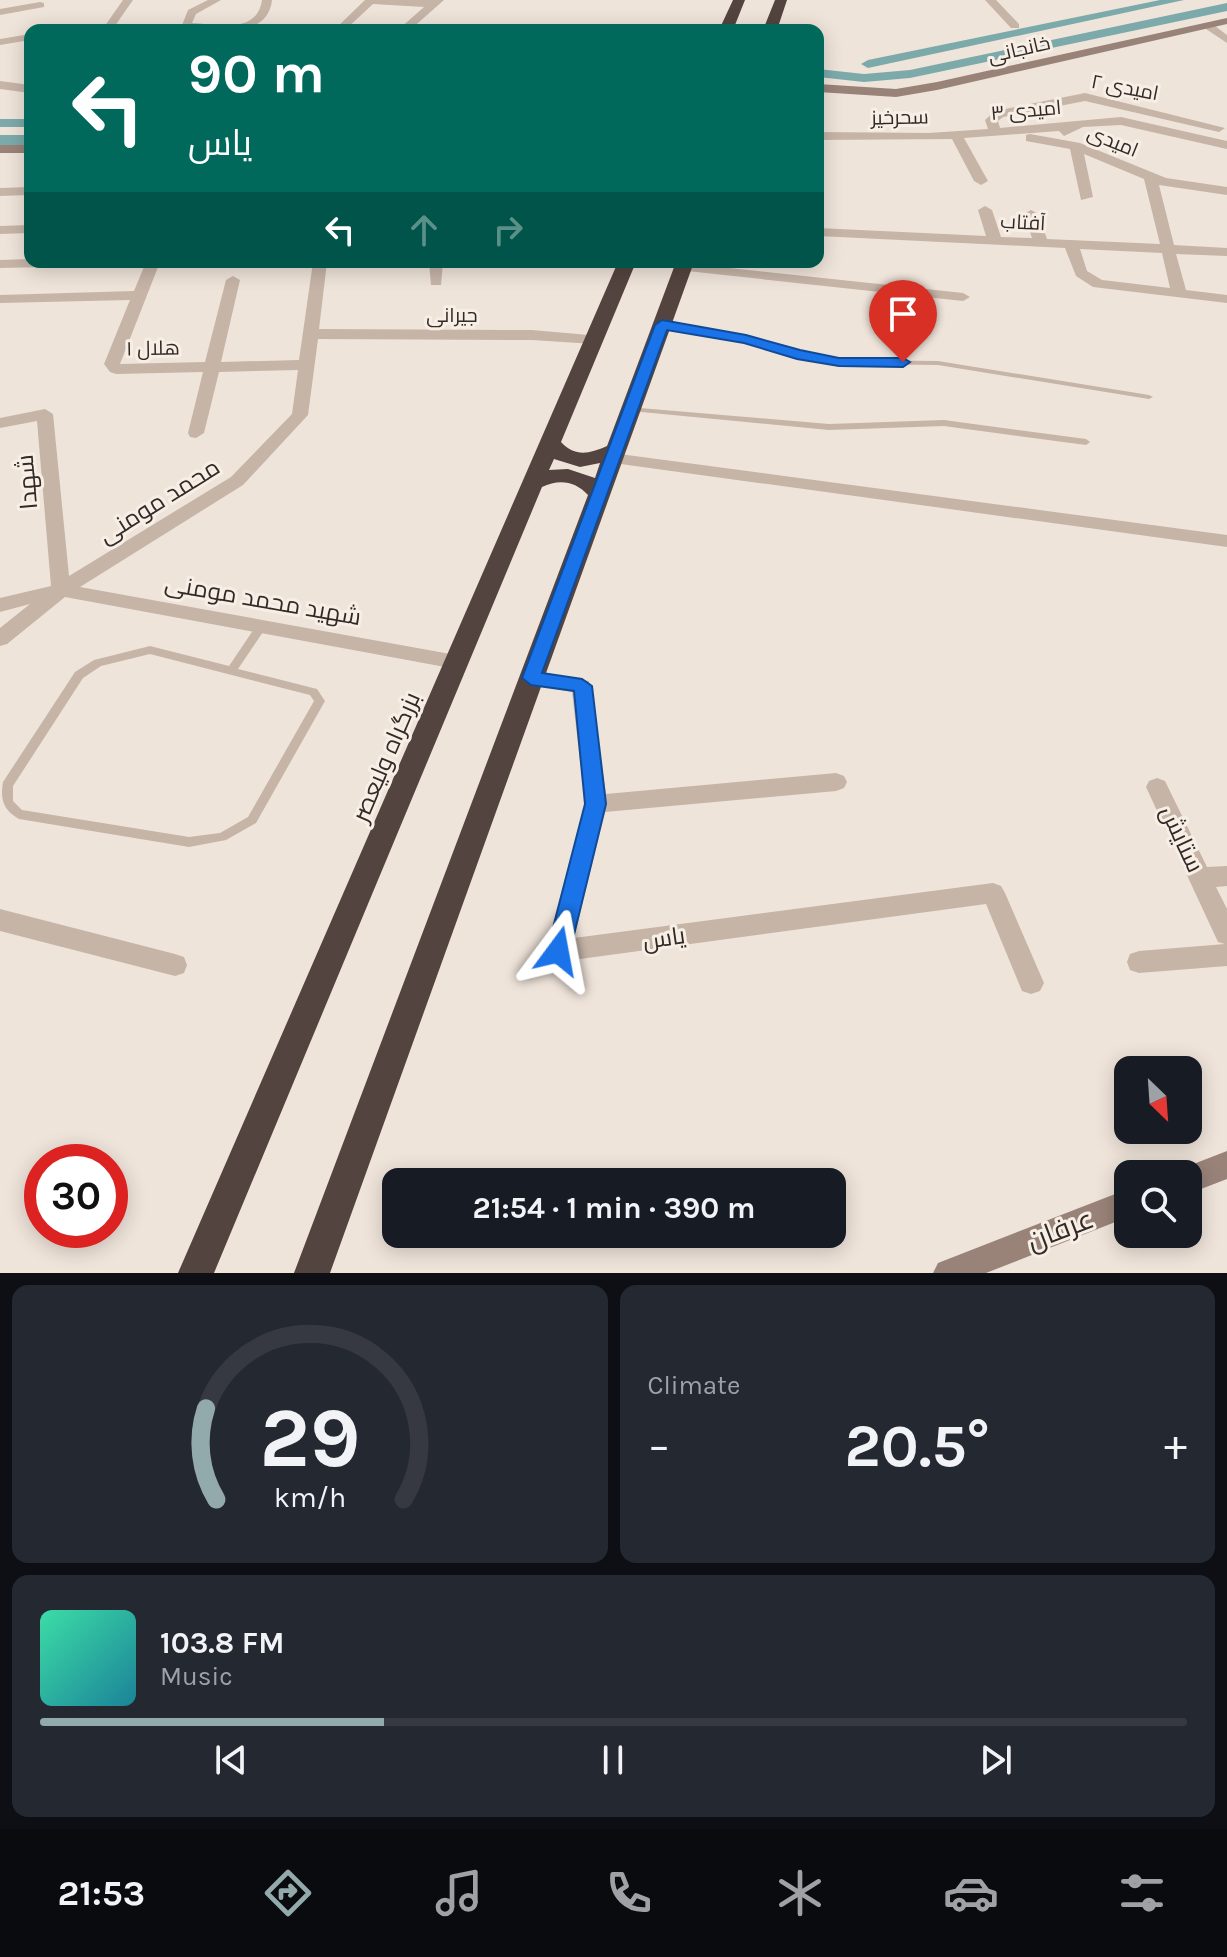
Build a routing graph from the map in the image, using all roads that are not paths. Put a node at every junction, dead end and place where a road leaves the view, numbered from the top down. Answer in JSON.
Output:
{"nodes":[{"id":1,"x":128,"y":0,"type":"edge"},
{"id":2,"x":216,"y":0,"type":"edge"},
{"id":3,"x":267,"y":0,"type":"edge"},
{"id":4,"x":370,"y":0,"type":"edge"},
{"id":5,"x":739,"y":0,"type":"edge"},
{"id":6,"x":781,"y":0,"type":"edge"},
{"id":7,"x":990,"y":0,"type":"edge"},
{"id":8,"x":437,"y":2,"type":"edge"},
{"id":9,"x":200,"y":4,"type":"edge"},
{"id":10,"x":40,"y":5,"type":"dead end"},
{"id":11,"x":0,"y":12,"type":"edge"},
{"id":12,"x":1227,"y":21,"type":"edge"},
{"id":13,"x":111,"y":24,"type":"edge"},
{"id":14,"x":186,"y":24,"type":"edge"},
{"id":15,"x":253,"y":24,"type":"edge"},
{"id":16,"x":345,"y":24,"type":"edge"},
{"id":17,"x":410,"y":24,"type":"edge"},
{"id":18,"x":729,"y":24,"type":"edge"},
{"id":19,"x":772,"y":24,"type":"edge"},
{"id":20,"x":1207,"y":25,"type":"junction"},
{"id":21,"x":1015,"y":26,"type":"dead end"},
{"id":22,"x":24,"y":38,"type":"edge"},
{"id":23,"x":1227,"y":40,"type":"edge"},
{"id":24,"x":0,"y":42,"type":"edge"},
{"id":25,"x":0,"y":85,"type":"edge"},
{"id":26,"x":24,"y":88,"type":"edge"},
{"id":27,"x":824,"y":88,"type":"edge"},
{"id":28,"x":1073,"y":126,"type":"junction"},
{"id":29,"x":1219,"y":128,"type":"dead end"},
{"id":30,"x":989,"y":133,"type":"junction"},
{"id":31,"x":956,"y":135,"type":"junction"},
{"id":32,"x":824,"y":136,"type":"edge"},
{"id":33,"x":1061,"y":143,"type":"junction"},
{"id":34,"x":1227,"y":145,"type":"edge"},
{"id":35,"x":1076,"y":146,"type":"junction"},
{"id":36,"x":0,"y":149,"type":"edge"},
{"id":37,"x":24,"y":149,"type":"edge"},
{"id":38,"x":1150,"y":177,"type":"junction"},
{"id":39,"x":981,"y":181,"type":"dead end"},
{"id":40,"x":24,"y":190,"type":"edge"},
{"id":41,"x":1227,"y":191,"type":"edge"},
{"id":42,"x":0,"y":192,"type":"edge"},
{"id":43,"x":1086,"y":197,"type":"dead end"},
{"id":44,"x":985,"y":210,"type":"dead end"},
{"id":45,"x":1031,"y":214,"type":"dead end"},
{"id":46,"x":24,"y":229,"type":"edge"},
{"id":47,"x":0,"y":230,"type":"edge"},
{"id":48,"x":824,"y":232,"type":"edge"},
{"id":49,"x":995,"y":241,"type":"junction"},
{"id":50,"x":1041,"y":243,"type":"junction"},
{"id":51,"x":1071,"y":245,"type":"junction"},
{"id":52,"x":1166,"y":249,"type":"junction"},
{"id":53,"x":1227,"y":252,"type":"edge"},
{"id":54,"x":24,"y":263,"type":"edge"},
{"id":55,"x":0,"y":264,"type":"edge"},
{"id":56,"x":151,"y":268,"type":"edge"},
{"id":57,"x":319,"y":268,"type":"edge"},
{"id":58,"x":436,"y":268,"type":"edge"},
{"id":59,"x":624,"y":268,"type":"edge"},
{"id":60,"x":683,"y":268,"type":"edge"},
{"id":61,"x":710,"y":268,"type":"edge"},
{"id":62,"x":233,"y":280,"type":"dead end"},
{"id":63,"x":436,"y":282,"type":"dead end"},
{"id":64,"x":1179,"y":293,"type":"junction"},
{"id":65,"x":140,"y":295,"type":"junction"},
{"id":66,"x":963,"y":297,"type":"dead end"},
{"id":67,"x":0,"y":299,"type":"edge"},
{"id":68,"x":1227,"y":299,"type":"edge"},
{"id":69,"x":662,"y":325,"type":"junction"},
{"id":70,"x":311,"y":334,"type":"junction"},
{"id":71,"x":594,"y":339,"type":"junction"},
{"id":72,"x":307,"y":365,"type":"junction"},
{"id":73,"x":212,"y":367,"type":"junction"},
{"id":74,"x":1149,"y":397,"type":"dead end"},
{"id":75,"x":631,"y":409,"type":"junction"},
{"id":76,"x":0,"y":423,"type":"edge"},
{"id":77,"x":196,"y":433,"type":"dead end"},
{"id":78,"x":550,"y":442,"type":"junction"},
{"id":79,"x":1086,"y":442,"type":"dead end"},
{"id":80,"x":614,"y":454,"type":"junction"},
{"id":81,"x":533,"y":483,"type":"junction"},
{"id":82,"x":599,"y":494,"type":"junction"},
{"id":83,"x":1227,"y":541,"type":"edge"},
{"id":84,"x":61,"y":590,"type":"junction"},
{"id":85,"x":0,"y":605,"type":"edge"},
{"id":86,"x":262,"y":626,"type":"junction"},
{"id":87,"x":0,"y":639,"type":"edge"},
{"id":88,"x":456,"y":662,"type":"junction"},
{"id":89,"x":231,"y":671,"type":"junction"},
{"id":90,"x":531,"y":678,"type":"junction"},
{"id":91,"x":836,"y":782,"type":"dead end"},
{"id":92,"x":1157,"y":787,"type":"dead end"},
{"id":93,"x":596,"y":804,"type":"junction"},
{"id":94,"x":1227,"y":876,"type":"edge"},
{"id":95,"x":1200,"y":878,"type":"junction"},
{"id":96,"x":0,"y":920,"type":"edge"},
{"id":97,"x":1227,"y":934,"type":"edge"},
{"id":98,"x":1227,"y":955,"type":"edge"},
{"id":99,"x":1139,"y":962,"type":"dead end"},
{"id":100,"x":175,"y":965,"type":"dead end"},
{"id":101,"x":1031,"y":983,"type":"dead end"},
{"id":102,"x":1227,"y":1165,"type":"edge"},
{"id":103,"x":1202,"y":1175,"type":"edge"},
{"id":104,"x":1114,"y":1208,"type":"edge"},
{"id":105,"x":196,"y":1273,"type":"edge"},
{"id":106,"x":312,"y":1273,"type":"edge"},
{"id":107,"x":948,"y":1273,"type":"edge"}],
"edges":[{"from":1,"to":13,"type":"street"},
{"from":2,"to":9,"type":"street"},
{"from":3,"to":15,"type":"street"},
{"from":4,"to":8,"type":"street"},
{"from":4,"to":16,"type":"street"},
{"from":5,"to":18,"type":"highway"},
{"from":6,"to":19,"type":"highway"},
{"from":7,"to":21,"type":"street"},
{"from":8,"to":17,"type":"street"},
{"from":9,"to":14,"type":"street"},
{"from":10,"to":11,"type":"street"},
{"from":12,"to":20,"type":"main road","name":"خانجانی"},
{"from":20,"to":23,"type":"street"},
{"from":20,"to":27,"type":"main road","name":"خانجانی"},
{"from":22,"to":24,"type":"street"},
{"from":25,"to":26,"type":"street"},
{"from":28,"to":30,"type":"street","name":"امیدی ۳"},
{"from":28,"to":33,"type":"street","name":"امیدی ۳"},
{"from":28,"to":34,"type":"street","name":"امیدی ۳"},
{"from":29,"to":30,"type":"street","name":"امیدی ۲"},
{"from":30,"to":31,"type":"street","name":"سحرخیز"},
{"from":30,"to":33,"type":"street","name":"امیدی"},
{"from":31,"to":32,"type":"street","name":"سحرخیز"},
{"from":31,"to":39,"type":"street"},
{"from":33,"to":35,"type":"street","name":"امیدی"},
{"from":35,"to":38,"type":"street","name":"امیدی"},
{"from":35,"to":43,"type":"street"},
{"from":36,"to":37,"type":"main road"},
{"from":38,"to":41,"type":"street","name":"امیدی"},
{"from":38,"to":52,"type":"street"},
{"from":40,"to":42,"type":"street"},
{"from":44,"to":49,"type":"street"},
{"from":45,"to":50,"type":"street"},
{"from":46,"to":47,"type":"street"},
{"from":48,"to":49,"type":"street","name":"آفتاب"},
{"from":49,"to":50,"type":"street","name":"آفتاب"},
{"from":50,"to":51,"type":"street","name":"آفتاب"},
{"from":51,"to":52,"type":"street","name":"آفتاب"},
{"from":51,"to":64,"type":"street"},
{"from":52,"to":53,"type":"street","name":"آفتاب"},
{"from":52,"to":64,"type":"street"},
{"from":54,"to":55,"type":"street"},
{"from":56,"to":65,"type":"street","name":"هلال ۱"},
{"from":57,"to":70,"type":"street","name":"محمد مومنی"},
{"from":58,"to":63,"type":"street"},
{"from":59,"to":71,"type":"highway","name":"بزرگراه ولیعصر"},
{"from":60,"to":69,"type":"highway"},
{"from":61,"to":66,"type":"street"},
{"from":62,"to":73,"type":"street"},
{"from":64,"to":68,"type":"street"},
{"from":65,"to":67,"type":"street"},
{"from":65,"to":73,"type":"street","name":"هلال ۱"},
{"from":69,"to":74,"type":"lane"},
{"from":69,"to":75,"type":"highway"},
{"from":70,"to":71,"type":"street","name":"جیرانی"},
{"from":70,"to":72,"type":"street","name":"محمد مومنی"},
{"from":71,"to":78,"type":"highway","name":"بزرگراه ولیعصر"},
{"from":72,"to":73,"type":"street","name":"هلال ۱"},
{"from":72,"to":84,"type":"street","name":"محمد مومنی"},
{"from":73,"to":77,"type":"street"},
{"from":75,"to":79,"type":"lane"},
{"from":75,"to":80,"type":"highway"},
{"from":76,"to":84,"type":"street","name":"شهدا"},
{"from":78,"to":80,"type":"highway"},
{"from":78,"to":81,"type":"highway","name":"بزرگراه ولیعصر"},
{"from":80,"to":82,"type":"highway"},
{"from":80,"to":83,"type":"street"},
{"from":81,"to":82,"type":"highway"},
{"from":81,"to":88,"type":"highway","name":"بزرگراه ولیعصر"},
{"from":82,"to":90,"type":"highway"},
{"from":84,"to":85,"type":"street"},
{"from":84,"to":86,"type":"street","name":"شهید محمد مومنی"},
{"from":84,"to":87,"type":"street"},
{"from":86,"to":88,"type":"street","name":"شهید محمد مومنی"},
{"from":86,"to":89,"type":"lane"},
{"from":88,"to":105,"type":"highway","name":"بزرگراه ولیعصر"},
{"from":89,"to":89,"type":"lane"},
{"from":90,"to":93,"type":"street","name":"یاس"},
{"from":90,"to":106,"type":"highway"},
{"from":91,"to":93,"type":"street"},
{"from":92,"to":95,"type":"street","name":"ستایش"},
{"from":93,"to":101,"type":"street","name":"یاس"},
{"from":94,"to":95,"type":"street"},
{"from":95,"to":97,"type":"street","name":"ستایش"},
{"from":96,"to":100,"type":"street"},
{"from":98,"to":99,"type":"street"},
{"from":102,"to":103,"type":"main road"},
{"from":104,"to":107,"type":"main road","name":"عرفان"}]}
